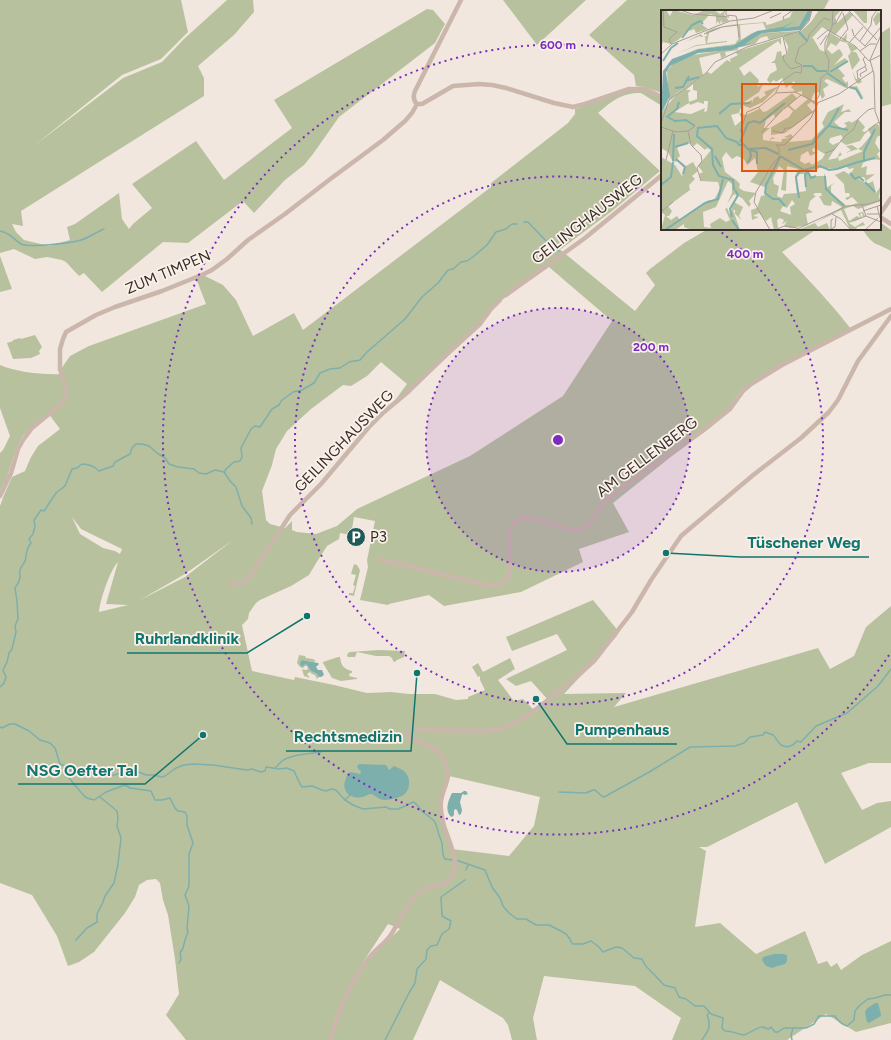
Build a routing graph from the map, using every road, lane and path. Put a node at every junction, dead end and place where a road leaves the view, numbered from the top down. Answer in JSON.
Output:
{"nodes":[{"id":1,"x":461,"y":0,"type":"edge"},
{"id":2,"x":661,"y":97,"type":"edge"},
{"id":3,"x":417,"y":104,"type":"junction"},
{"id":4,"x":661,"y":176,"type":"edge"},
{"id":5,"x":891,"y":198,"type":"edge"},
{"id":6,"x":881,"y":213,"type":"edge"},
{"id":7,"x":881,"y":218,"type":"edge"},
{"id":8,"x":891,"y":224,"type":"edge"},
{"id":9,"x":506,"y":295,"type":"dead end"},
{"id":10,"x":500,"y":300,"type":"dead end"},
{"id":11,"x":891,"y":309,"type":"edge"},
{"id":12,"x":891,"y":316,"type":"edge"},
{"id":13,"x":0,"y":496,"type":"edge"},
{"id":14,"x":379,"y":560,"type":"dead end"},
{"id":15,"x":230,"y":585,"type":"dead end"},
{"id":16,"x":330,"y":1040,"type":"edge"}],
"edges":[{"from":1,"to":3,"type":"street"},
{"from":2,"to":3,"type":"street"},
{"from":3,"to":13,"type":"street","name":"ZUM TIMPEN"},
{"from":4,"to":9,"type":"street","name":"GEILINGHAUSWEG"},
{"from":5,"to":6,"type":"street"},
{"from":7,"to":8,"type":"street"},
{"from":10,"to":15,"type":"street","name":"GEILINGHAUSWEG"},
{"from":11,"to":14,"type":"street","name":"AM GELLENBERG"},
{"from":12,"to":16,"type":"street"}]}
